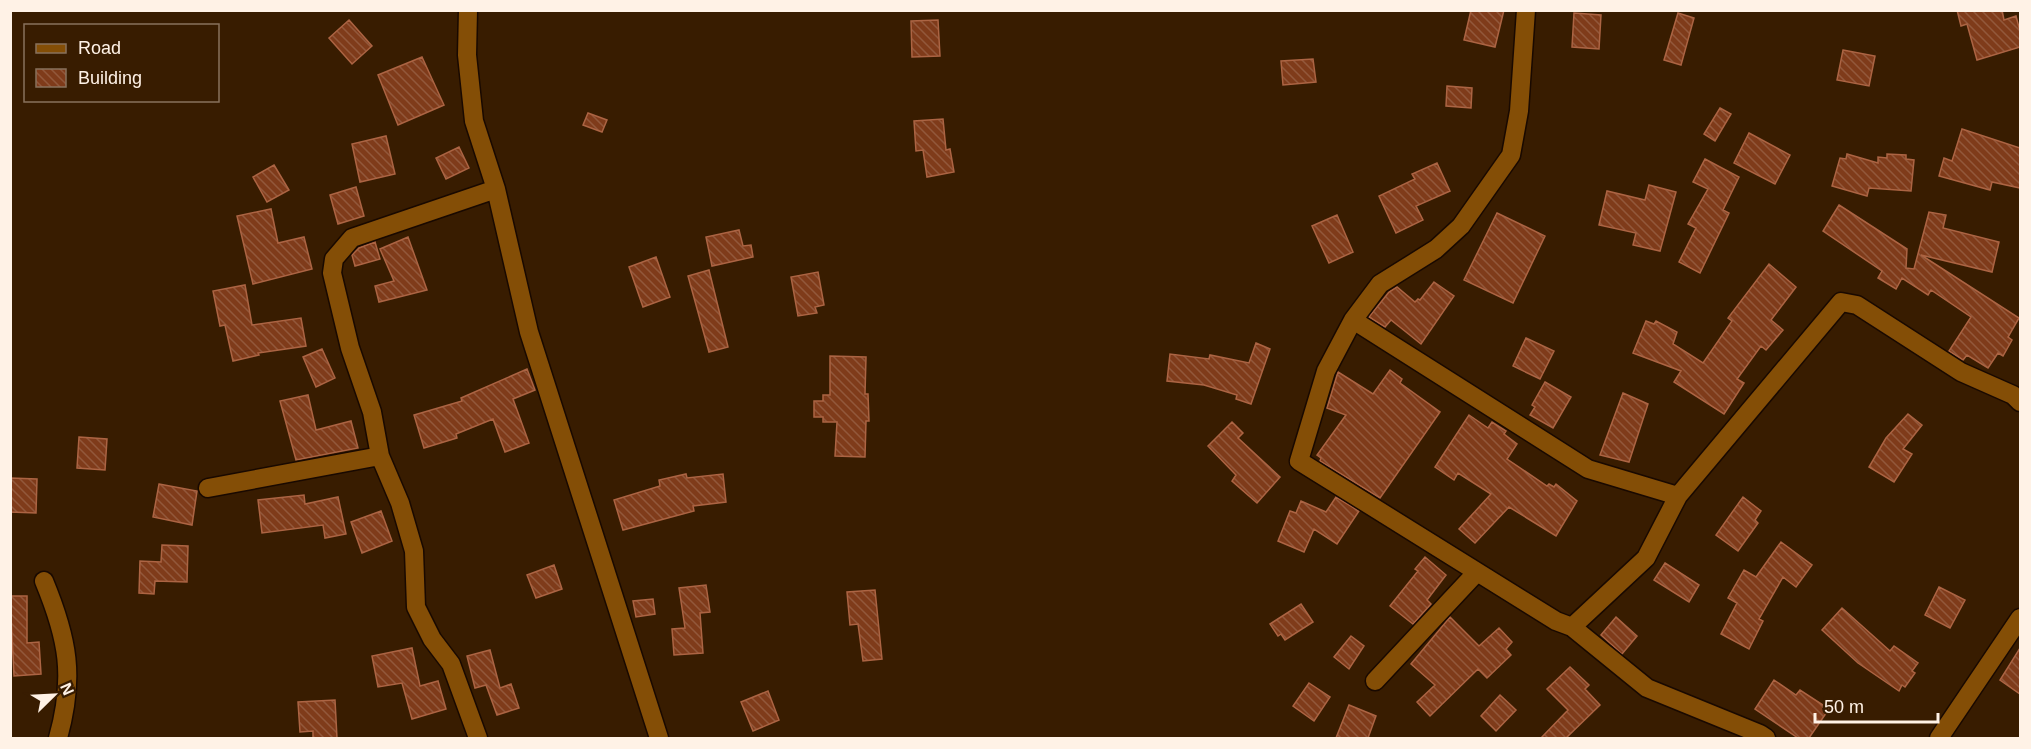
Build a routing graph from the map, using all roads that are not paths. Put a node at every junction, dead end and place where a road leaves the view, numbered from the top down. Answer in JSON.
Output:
{"nodes":[{"id":1,"x":468,"y":10,"type":"edge"},
{"id":2,"x":1526,"y":10,"type":"edge"},
{"id":3,"x":496,"y":189,"type":"junction"},
{"id":4,"x":1353,"y":320,"type":"junction"},
{"id":5,"x":2018,"y":394,"type":"edge"},
{"id":6,"x":380,"y":456,"type":"junction"},
{"id":7,"x":208,"y":488,"type":"dead end"},
{"id":8,"x":1678,"y":496,"type":"junction"},
{"id":9,"x":1477,"y":572,"type":"junction"},
{"id":10,"x":44,"y":581,"type":"dead end"},
{"id":11,"x":2020,"y":618,"type":"edge"},
{"id":12,"x":1572,"y":627,"type":"junction"},
{"id":13,"x":1375,"y":681,"type":"dead end"},
{"id":14,"x":58,"y":738,"type":"edge"},
{"id":15,"x":478,"y":738,"type":"edge"},
{"id":16,"x":659,"y":738,"type":"edge"},
{"id":17,"x":1766,"y":738,"type":"edge"},
{"id":18,"x":1939,"y":738,"type":"edge"}],
"edges":[{"from":1,"to":3,"type":"street"},
{"from":2,"to":4,"type":"street"},
{"from":3,"to":6,"type":"street"},
{"from":3,"to":16,"type":"street"},
{"from":4,"to":8,"type":"street"},
{"from":4,"to":9,"type":"street"},
{"from":5,"to":8,"type":"street"},
{"from":6,"to":7,"type":"street"},
{"from":6,"to":15,"type":"street"},
{"from":8,"to":12,"type":"street"},
{"from":9,"to":12,"type":"street"},
{"from":9,"to":13,"type":"street"},
{"from":10,"to":14,"type":"street"},
{"from":11,"to":18,"type":"street"},
{"from":12,"to":17,"type":"street"}]}
